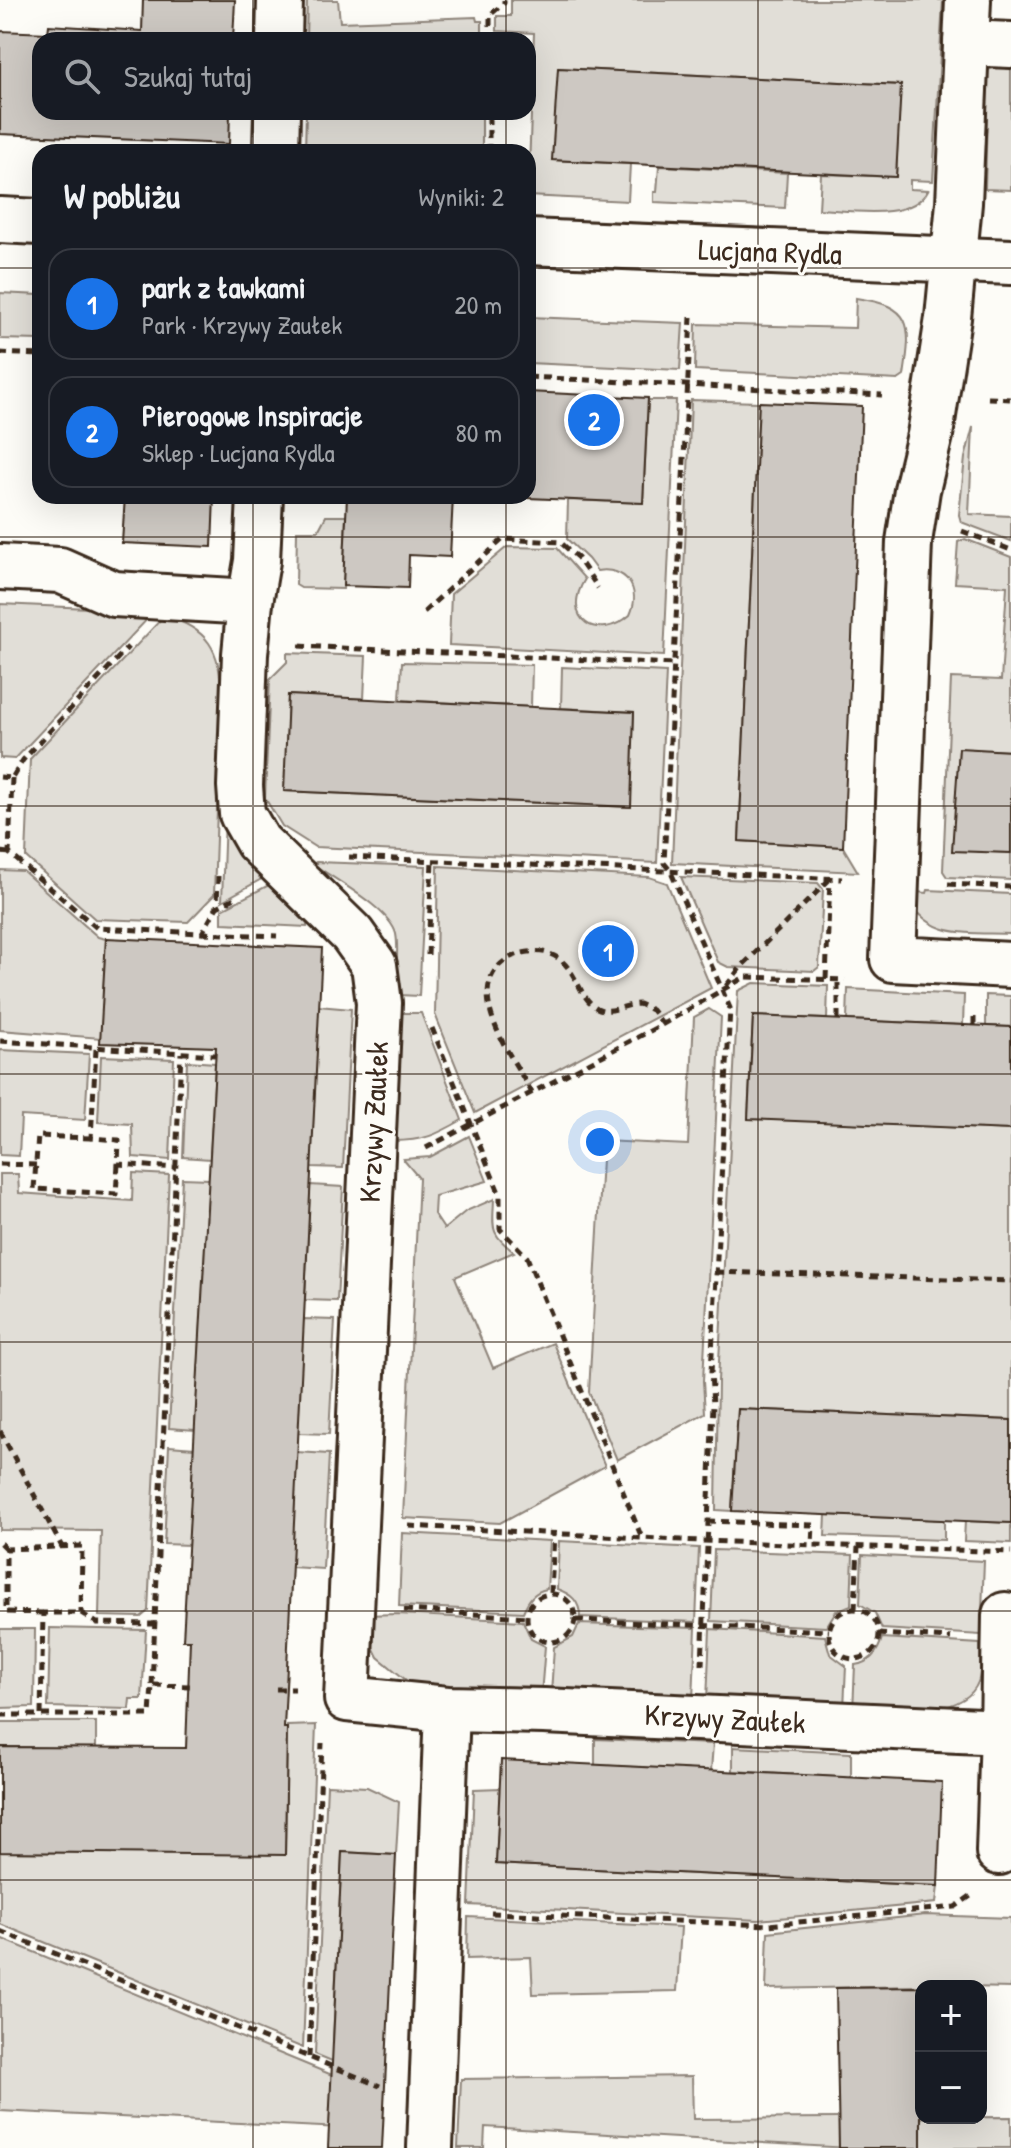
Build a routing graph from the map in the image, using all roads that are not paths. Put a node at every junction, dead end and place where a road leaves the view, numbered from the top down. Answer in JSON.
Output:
{"nodes":[{"id":1,"x":280,"y":0,"type":"edge"},
{"id":2,"x":968,"y":0,"type":"edge"},
{"id":3,"x":279,"y":32,"type":"edge"},
{"id":4,"x":966,"y":43,"type":"junction"},
{"id":5,"x":1011,"y":45,"type":"edge"},
{"id":6,"x":277,"y":120,"type":"edge"},
{"id":7,"x":276,"y":144,"type":"edge"},
{"id":8,"x":0,"y":220,"type":"edge"},
{"id":9,"x":32,"y":222,"type":"edge"},
{"id":10,"x":536,"y":242,"type":"edge"},
{"id":11,"x":954,"y":259,"type":"junction"},
{"id":12,"x":1011,"y":262,"type":"edge"},
{"id":13,"x":260,"y":504,"type":"edge"},
{"id":14,"x":0,"y":567,"type":"edge"},
{"id":15,"x":250,"y":602,"type":"junction"},
{"id":16,"x":1011,"y":965,"type":"edge"},
{"id":17,"x":1005,"y":1628,"type":"road end"},
{"id":18,"x":447,"y":1709,"type":"junction"},
{"id":19,"x":1003,"y":1732,"type":"junction"},
{"id":20,"x":999,"y":1852,"type":"road end"},
{"id":21,"x":430,"y":2148,"type":"edge"}],
"edges":[{"from":1,"to":3,"type":"street"},
{"from":2,"to":4,"type":"street"},
{"from":4,"to":5,"type":"street"},
{"from":4,"to":11,"type":"street"},
{"from":6,"to":7,"type":"street"},
{"from":8,"to":9,"type":"street"},
{"from":10,"to":11,"type":"street","name":"Lucjana Rydla"},
{"from":11,"to":12,"type":"street","name":"Lucjana Rydla"},
{"from":11,"to":16,"type":"street"},
{"from":13,"to":15,"type":"street","name":"Krzywy Zaułek"},
{"from":14,"to":15,"type":"street"},
{"from":15,"to":18,"type":"street","name":"Krzywy Zaułek"},
{"from":17,"to":19,"type":"street"},
{"from":18,"to":19,"type":"street","name":"Krzywy Zaułek"},
{"from":18,"to":21,"type":"street"},
{"from":19,"to":20,"type":"street"}]}
